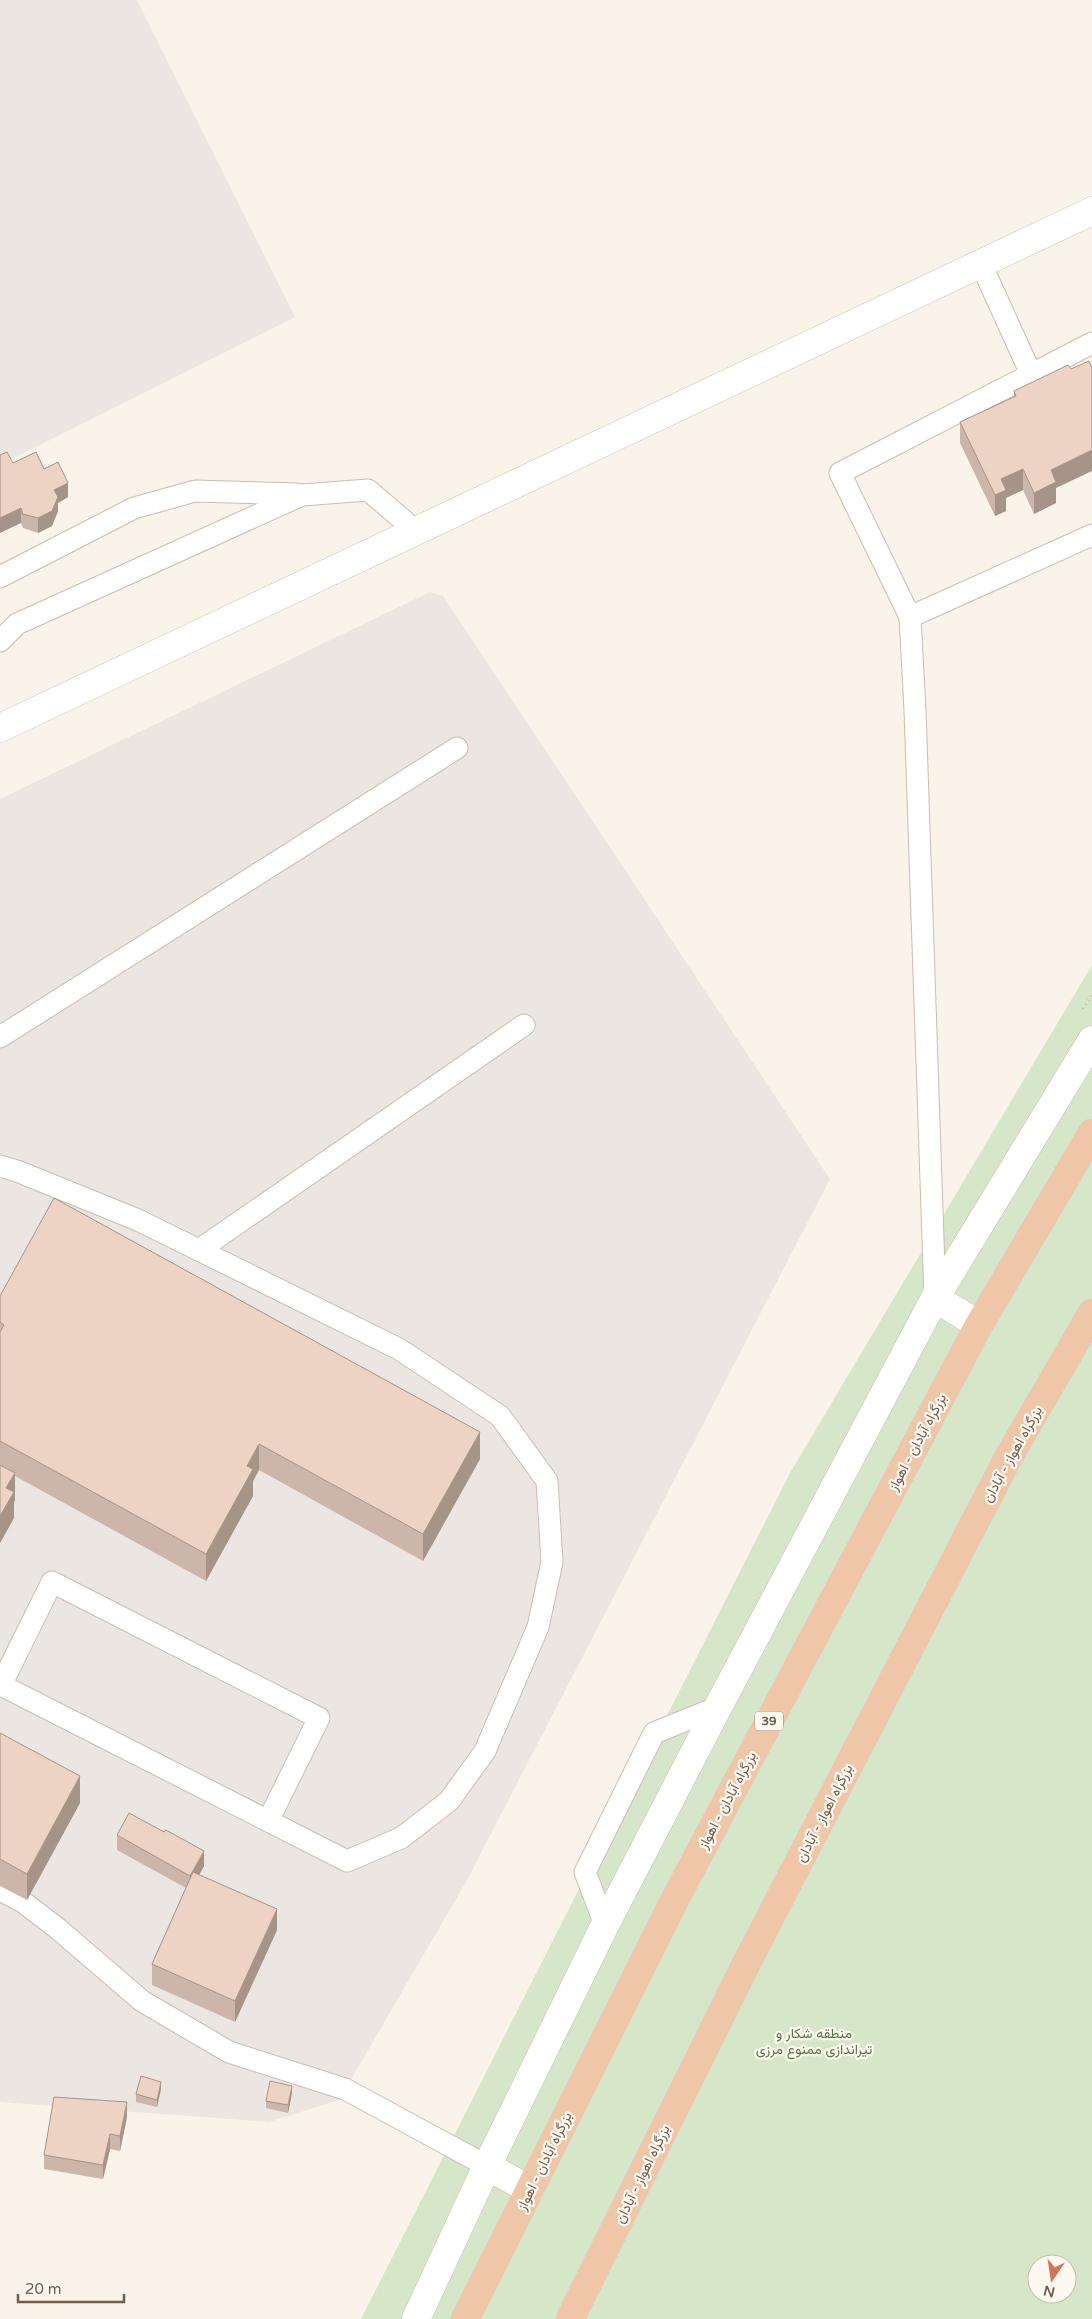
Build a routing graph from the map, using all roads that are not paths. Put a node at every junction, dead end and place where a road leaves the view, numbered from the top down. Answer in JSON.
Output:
{"nodes":[{"id":1,"x":1092,"y":211,"type":"edge"},
{"id":2,"x":981,"y":264,"type":"junction"},
{"id":3,"x":1092,"y":343,"type":"edge"},
{"id":4,"x":1031,"y":374,"type":"junction"},
{"id":5,"x":302,"y":494,"type":"junction"},
{"id":6,"x":416,"y":531,"type":"junction"},
{"id":7,"x":1092,"y":536,"type":"edge"},
{"id":8,"x":0,"y":577,"type":"edge"},
{"id":9,"x":910,"y":617,"type":"junction"},
{"id":10,"x":0,"y":641,"type":"edge"},
{"id":11,"x":0,"y":728,"type":"edge"},
{"id":12,"x":457,"y":748,"type":"dead end"},
{"id":13,"x":524,"y":1025,"type":"dead end"},
{"id":14,"x":0,"y":1036,"type":"edge"},
{"id":15,"x":1092,"y":1040,"type":"edge"},
{"id":16,"x":1092,"y":1132,"type":"edge"},
{"id":17,"x":0,"y":1166,"type":"edge"},
{"id":18,"x":199,"y":1250,"type":"junction"},
{"id":19,"x":935,"y":1298,"type":"junction"},
{"id":20,"x":1092,"y":1313,"type":"edge"},
{"id":21,"x":979,"y":1324,"type":"junction"},
{"id":22,"x":718,"y":1707,"type":"junction"},
{"id":23,"x":268,"y":1821,"type":"junction"},
{"id":24,"x":0,"y":1890,"type":"edge"},
{"id":25,"x":605,"y":1925,"type":"junction"},
{"id":26,"x":487,"y":2166,"type":"junction"},
{"id":27,"x":530,"y":2190,"type":"junction"},
{"id":28,"x":416,"y":2319,"type":"edge"},
{"id":29,"x":465,"y":2319,"type":"edge"},
{"id":30,"x":570,"y":2319,"type":"edge"}],
"edges":[{"from":1,"to":2,"type":"street"},
{"from":2,"to":4,"type":"lane"},
{"from":2,"to":6,"type":"street"},
{"from":3,"to":4,"type":"lane"},
{"from":4,"to":9,"type":"lane"},
{"from":5,"to":6,"type":"lane"},
{"from":5,"to":8,"type":"lane"},
{"from":5,"to":10,"type":"lane"},
{"from":6,"to":11,"type":"street"},
{"from":7,"to":9,"type":"lane"},
{"from":9,"to":19,"type":"lane"},
{"from":12,"to":14,"type":"lane"},
{"from":13,"to":18,"type":"lane"},
{"from":15,"to":19,"type":"street"},
{"from":16,"to":21,"type":"highway","name":"بزرگراه آبادان - اهواز","number":"39"},
{"from":17,"to":18,"type":"lane"},
{"from":18,"to":23,"type":"lane"},
{"from":19,"to":21,"type":"street"},
{"from":19,"to":22,"type":"street"},
{"from":20,"to":30,"type":"highway","name":"بزرگراه اهواز - آبادان"},
{"from":21,"to":27,"type":"highway","name":"بزرگراه آبادان - اهواز","number":"39"},
{"from":22,"to":25,"type":"street"},
{"from":22,"to":25,"type":"lane"},
{"from":23,"to":23,"type":"lane"},
{"from":24,"to":26,"type":"lane"},
{"from":25,"to":26,"type":"street"},
{"from":26,"to":27,"type":"street"},
{"from":26,"to":28,"type":"street"},
{"from":27,"to":29,"type":"highway","name":"بزرگراه آبادان - اهواز","number":"39"}]}
